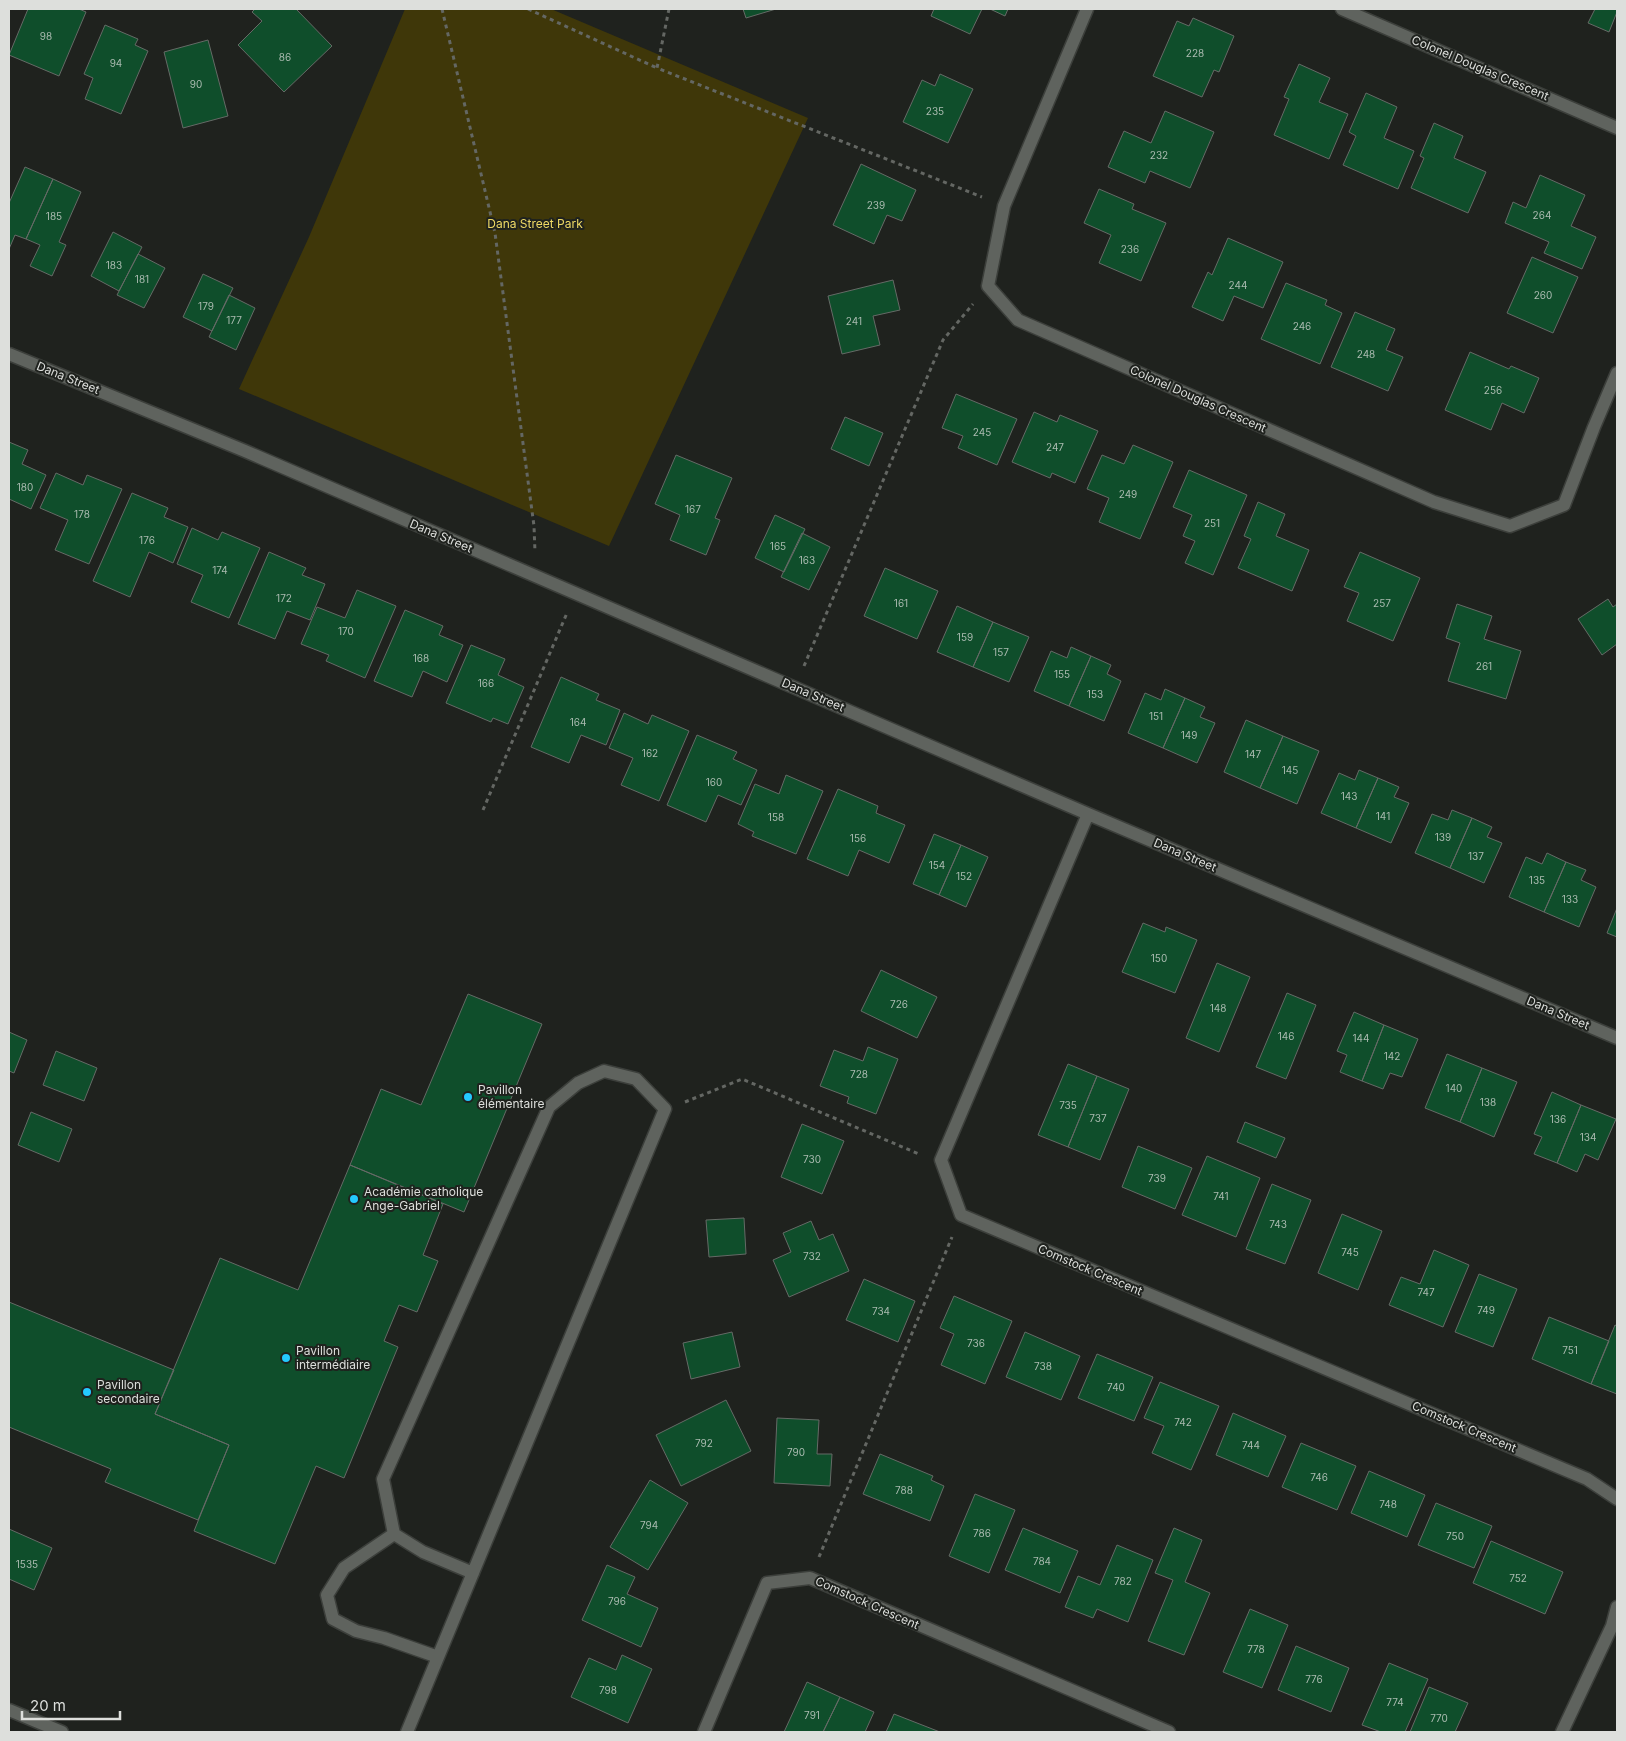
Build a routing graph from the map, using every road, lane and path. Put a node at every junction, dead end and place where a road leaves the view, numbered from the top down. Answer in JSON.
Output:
{"nodes":[{"id":1,"x":442,"y":9,"type":"edge"},
{"id":2,"x":528,"y":9,"type":"edge"},
{"id":3,"x":669,"y":9,"type":"edge"},
{"id":4,"x":1087,"y":9,"type":"edge"},
{"id":5,"x":1342,"y":9,"type":"edge"},
{"id":6,"x":657,"y":68,"type":"junction"},
{"id":7,"x":1617,"y":128,"type":"edge"},
{"id":8,"x":1004,"y":206,"type":"junction"},
{"id":9,"x":988,"y":286,"type":"junction"},
{"id":10,"x":9,"y":354,"type":"edge"},
{"id":11,"x":1617,"y":373,"type":"edge"},
{"id":12,"x":537,"y":578,"type":"junction"},
{"id":13,"x":576,"y":594,"type":"junction"},
{"id":14,"x":794,"y":687,"type":"junction"},
{"id":15,"x":483,"y":810,"type":"dead end"},
{"id":16,"x":1088,"y":814,"type":"junction"},
{"id":17,"x":1617,"y":1038,"type":"edge"},
{"id":18,"x":665,"y":1109,"type":"junction"},
{"id":19,"x":941,"y":1160,"type":"junction"},
{"id":20,"x":961,"y":1215,"type":"junction"},
{"id":21,"x":1617,"y":1499,"type":"edge"},
{"id":22,"x":394,"y":1534,"type":"junction"},
{"id":23,"x":473,"y":1573,"type":"junction"},
{"id":24,"x":810,"y":1578,"type":"junction"},
{"id":25,"x":1617,"y":1607,"type":"edge"},
{"id":26,"x":438,"y":1657,"type":"junction"},
{"id":27,"x":9,"y":1710,"type":"edge"},
{"id":28,"x":62,"y":1732,"type":"edge"},
{"id":29,"x":407,"y":1732,"type":"edge"},
{"id":30,"x":704,"y":1732,"type":"edge"},
{"id":31,"x":1169,"y":1732,"type":"edge"},
{"id":32,"x":1562,"y":1732,"type":"edge"}],
"edges":[{"from":1,"to":12,"type":"path"},
{"from":2,"to":6,"type":"path"},
{"from":3,"to":6,"type":"path"},
{"from":4,"to":8,"type":"street"},
{"from":5,"to":7,"type":"street","name":"Colonel Douglas Crescent"},
{"from":6,"to":8,"type":"path"},
{"from":8,"to":9,"type":"street"},
{"from":9,"to":11,"type":"street","name":"Colonel Douglas Crescent"},
{"from":9,"to":14,"type":"path"},
{"from":10,"to":12,"type":"street","name":"Dana Street"},
{"from":12,"to":13,"type":"street","name":"Dana Street"},
{"from":13,"to":14,"type":"street","name":"Dana Street"},
{"from":13,"to":15,"type":"path"},
{"from":14,"to":16,"type":"street","name":"Dana Street"},
{"from":16,"to":17,"type":"street","name":"Dana Street"},
{"from":16,"to":19,"type":"street"},
{"from":18,"to":19,"type":"path"},
{"from":18,"to":22,"type":"street"},
{"from":18,"to":23,"type":"street"},
{"from":19,"to":20,"type":"street"},
{"from":20,"to":21,"type":"street","name":"Comstock Crescent"},
{"from":20,"to":24,"type":"path"},
{"from":22,"to":23,"type":"street"},
{"from":22,"to":26,"type":"street"},
{"from":23,"to":26,"type":"street"},
{"from":24,"to":30,"type":"street","name":"Comstock Crescent"},
{"from":24,"to":31,"type":"street","name":"Comstock Crescent"},
{"from":25,"to":32,"type":"street"},
{"from":26,"to":29,"type":"street"},
{"from":27,"to":28,"type":"street"}]}
